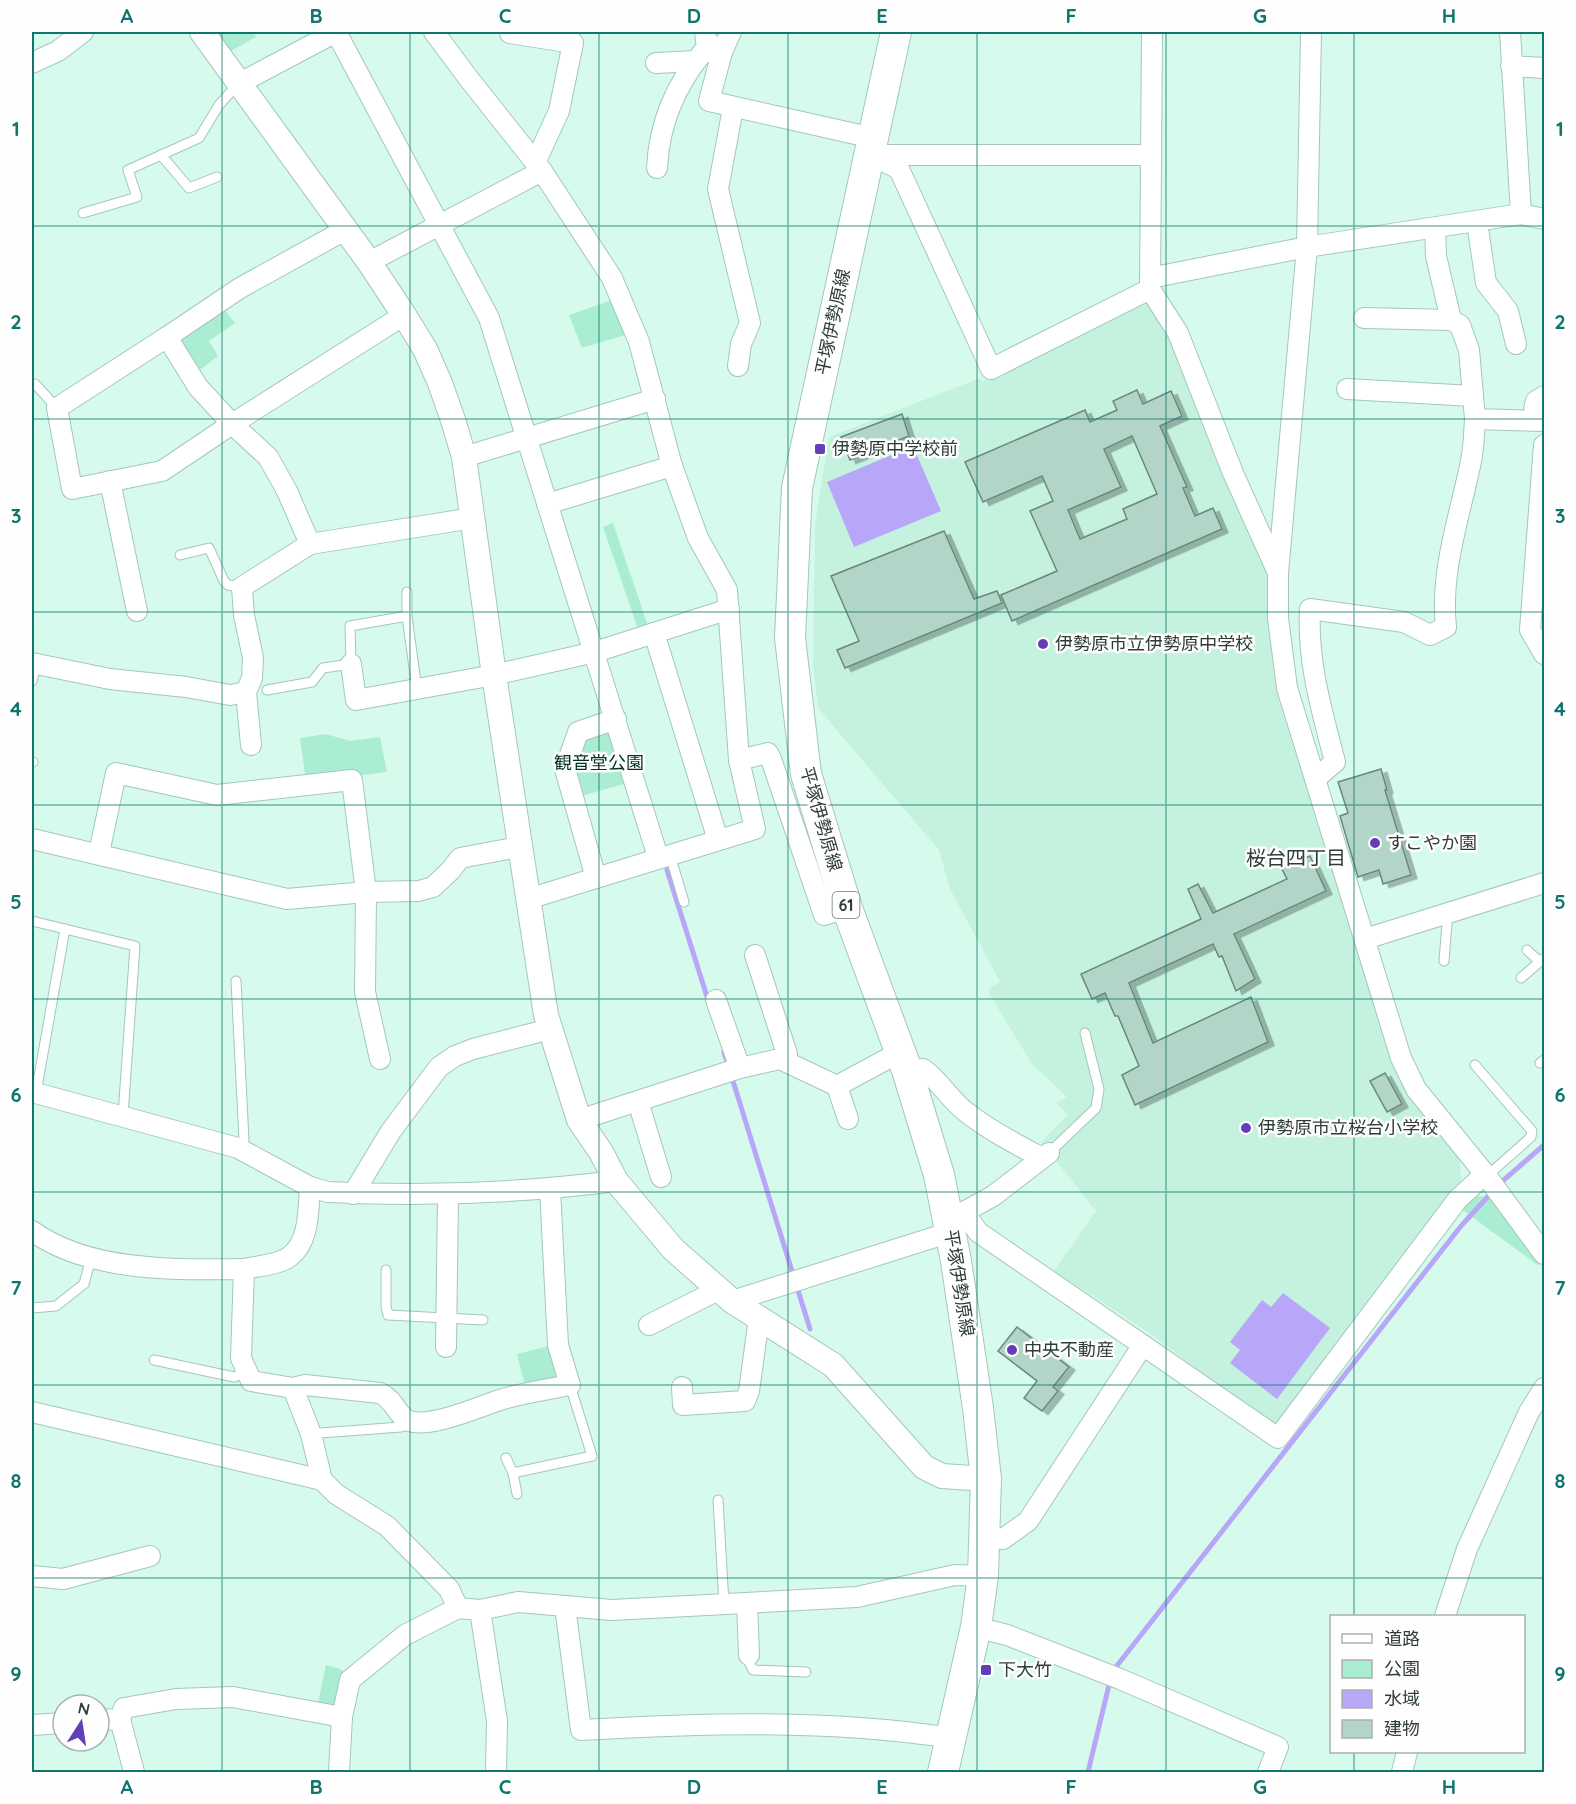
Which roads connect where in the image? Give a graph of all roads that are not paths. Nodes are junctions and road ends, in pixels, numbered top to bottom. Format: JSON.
{"nodes":[{"id":1,"x":83,"y":32,"type":"edge"},
{"id":2,"x":202,"y":32,"type":"edge"},
{"id":3,"x":336,"y":32,"type":"edge"},
{"id":4,"x":434,"y":32,"type":"edge"},
{"id":5,"x":705,"y":32,"type":"edge"},
{"id":6,"x":731,"y":32,"type":"edge"},
{"id":7,"x":896,"y":32,"type":"edge"},
{"id":8,"x":1152,"y":32,"type":"edge"},
{"id":9,"x":1311,"y":32,"type":"edge"},
{"id":10,"x":1510,"y":32,"type":"edge"},
{"id":11,"x":510,"y":33,"type":"edge"},
{"id":12,"x":722,"y":52,"type":"junction"},
{"id":13,"x":696,"y":61,"type":"junction"},
{"id":14,"x":32,"y":63,"type":"edge"},
{"id":15,"x":656,"y":63,"type":"dead end"},
{"id":16,"x":1511,"y":66,"type":"junction"},
{"id":17,"x":1545,"y":68,"type":"edge"},
{"id":18,"x":238,"y":84,"type":"junction"},
{"id":19,"x":733,"y":108,"type":"junction"},
{"id":20,"x":871,"y":146,"type":"junction"},
{"id":21,"x":160,"y":155,"type":"junction"},
{"id":22,"x":1150,"y":155,"type":"junction"},
{"id":23,"x":539,"y":167,"type":"junction"},
{"id":24,"x":657,"y":168,"type":"dead end"},
{"id":25,"x":217,"y":177,"type":"dead end"},
{"id":26,"x":83,"y":213,"type":"dead end"},
{"id":27,"x":1521,"y":214,"type":"junction"},
{"id":28,"x":1545,"y":219,"type":"edge"},
{"id":29,"x":1477,"y":222,"type":"junction"},
{"id":30,"x":439,"y":226,"type":"junction"},
{"id":31,"x":1435,"y":228,"type":"junction"},
{"id":32,"x":345,"y":230,"type":"junction"},
{"id":33,"x":1307,"y":247,"type":"junction"},
{"id":34,"x":369,"y":262,"type":"junction"},
{"id":35,"x":1150,"y":283,"type":"junction"},
{"id":36,"x":404,"y":315,"type":"junction"},
{"id":37,"x":1364,"y":318,"type":"dead end"},
{"id":38,"x":1451,"y":320,"type":"junction"},
{"id":39,"x":167,"y":337,"type":"junction"},
{"id":40,"x":1516,"y":344,"type":"dead end"},
{"id":41,"x":738,"y":366,"type":"dead end"},
{"id":42,"x":32,"y":384,"type":"edge"},
{"id":43,"x":1347,"y":389,"type":"dead end"},
{"id":44,"x":1473,"y":396,"type":"junction"},
{"id":45,"x":1545,"y":396,"type":"edge"},
{"id":46,"x":655,"y":399,"type":"junction"},
{"id":47,"x":57,"y":408,"type":"junction"},
{"id":48,"x":1475,"y":419,"type":"junction"},
{"id":49,"x":1545,"y":421,"type":"edge"},
{"id":50,"x":232,"y":424,"type":"junction"},
{"id":51,"x":526,"y":439,"type":"junction"},
{"id":52,"x":1545,"y":445,"type":"edge"},
{"id":53,"x":464,"y":457,"type":"junction"},
{"id":54,"x":672,"y":466,"type":"junction"},
{"id":55,"x":110,"y":481,"type":"junction"},
{"id":56,"x":547,"y":504,"type":"junction"},
{"id":57,"x":473,"y":518,"type":"junction"},
{"id":58,"x":310,"y":544,"type":"junction"},
{"id":59,"x":180,"y":555,"type":"dead end"},
{"id":60,"x":1278,"y":573,"type":"junction"},
{"id":61,"x":242,"y":587,"type":"junction"},
{"id":62,"x":406,"y":592,"type":"dead end"},
{"id":63,"x":134,"y":608,"type":"dead end"},
{"id":64,"x":729,"y":609,"type":"junction"},
{"id":65,"x":407,"y":616,"type":"junction"},
{"id":66,"x":654,"y":633,"type":"junction"},
{"id":67,"x":595,"y":652,"type":"junction"},
{"id":68,"x":1545,"y":654,"type":"edge"},
{"id":69,"x":351,"y":664,"type":"junction"},
{"id":70,"x":33,"y":670,"type":"edge"},
{"id":71,"x":494,"y":675,"type":"junction"},
{"id":72,"x":267,"y":690,"type":"dead end"},
{"id":73,"x":417,"y":690,"type":"junction"},
{"id":74,"x":246,"y":692,"type":"junction"},
{"id":75,"x":616,"y":719,"type":"junction"},
{"id":76,"x":251,"y":745,"type":"dead end"},
{"id":77,"x":739,"y":760,"type":"junction"},
{"id":78,"x":1315,"y":779,"type":"junction"},
{"id":79,"x":32,"y":839,"type":"edge"},
{"id":80,"x":718,"y":840,"type":"junction"},
{"id":81,"x":519,"y":847,"type":"junction"},
{"id":82,"x":99,"y":853,"type":"junction"},
{"id":83,"x":664,"y":856,"type":"junction"},
{"id":84,"x":596,"y":878,"type":"junction"},
{"id":85,"x":1545,"y":883,"type":"edge"},
{"id":86,"x":366,"y":892,"type":"junction"},
{"id":87,"x":528,"y":899,"type":"junction"},
{"id":88,"x":684,"y":902,"type":"dead end"},
{"id":89,"x":847,"y":908,"type":"junction"},
{"id":90,"x":1444,"y":914,"type":"junction"},
{"id":91,"x":32,"y":921,"type":"edge"},
{"id":92,"x":64,"y":929,"type":"junction"},
{"id":93,"x":1365,"y":939,"type":"junction"},
{"id":94,"x":1527,"y":950,"type":"dead end"},
{"id":95,"x":755,"y":955,"type":"dead end"},
{"id":96,"x":1542,"y":960,"type":"edge"},
{"id":97,"x":1444,"y":961,"type":"dead end"},
{"id":98,"x":1521,"y":978,"type":"dead end"},
{"id":99,"x":236,"y":981,"type":"dead end"},
{"id":100,"x":716,"y":1000,"type":"dead end"},
{"id":101,"x":550,"y":1029,"type":"junction"},
{"id":102,"x":1085,"y":1033,"type":"dead end"},
{"id":103,"x":380,"y":1059,"type":"dead end"},
{"id":104,"x":785,"y":1061,"type":"junction"},
{"id":105,"x":903,"y":1061,"type":"junction"},
{"id":106,"x":1475,"y":1065,"type":"dead end"},
{"id":107,"x":740,"y":1068,"type":"junction"},
{"id":108,"x":837,"y":1086,"type":"junction"},
{"id":109,"x":34,"y":1092,"type":"edge"},
{"id":110,"x":640,"y":1101,"type":"junction"},
{"id":111,"x":123,"y":1115,"type":"junction"},
{"id":112,"x":848,"y":1119,"type":"dead end"},
{"id":113,"x":579,"y":1120,"type":"junction"},
{"id":114,"x":238,"y":1148,"type":"junction"},
{"id":115,"x":1046,"y":1156,"type":"junction"},
{"id":116,"x":1486,"y":1175,"type":"junction"},
{"id":117,"x":661,"y":1177,"type":"dead end"},
{"id":118,"x":616,"y":1181,"type":"junction"},
{"id":119,"x":310,"y":1187,"type":"junction"},
{"id":120,"x":550,"y":1189,"type":"junction"},
{"id":121,"x":353,"y":1194,"type":"junction"},
{"id":122,"x":448,"y":1194,"type":"junction"},
{"id":123,"x":955,"y":1220,"type":"junction"},
{"id":124,"x":32,"y":1231,"type":"edge"},
{"id":125,"x":1545,"y":1254,"type":"edge"},
{"id":126,"x":91,"y":1258,"type":"junction"},
{"id":127,"x":244,"y":1269,"type":"junction"},
{"id":128,"x":386,"y":1270,"type":"dead end"},
{"id":129,"x":726,"y":1295,"type":"junction"},
{"id":130,"x":32,"y":1308,"type":"edge"},
{"id":131,"x":447,"y":1318,"type":"junction"},
{"id":132,"x":759,"y":1318,"type":"junction"},
{"id":133,"x":483,"y":1320,"type":"dead end"},
{"id":134,"x":649,"y":1325,"type":"dead end"},
{"id":135,"x":1143,"y":1345,"type":"junction"},
{"id":136,"x":446,"y":1347,"type":"dead end"},
{"id":137,"x":154,"y":1360,"type":"dead end"},
{"id":138,"x":247,"y":1372,"type":"junction"},
{"id":139,"x":570,"y":1385,"type":"junction"},
{"id":140,"x":293,"y":1388,"type":"junction"},
{"id":141,"x":1545,"y":1388,"type":"edge"},
{"id":142,"x":683,"y":1401,"type":"dead end"},
{"id":143,"x":32,"y":1412,"type":"edge"},
{"id":144,"x":416,"y":1423,"type":"junction"},
{"id":145,"x":320,"y":1433,"type":"dead end"},
{"id":146,"x":506,"y":1458,"type":"dead end"},
{"id":147,"x":513,"y":1473,"type":"junction"},
{"id":148,"x":986,"y":1479,"type":"junction"},
{"id":149,"x":322,"y":1480,"type":"junction"},
{"id":150,"x":517,"y":1494,"type":"dead end"},
{"id":151,"x":718,"y":1500,"type":"dead end"},
{"id":152,"x":985,"y":1538,"type":"junction"},
{"id":153,"x":150,"y":1556,"type":"dead end"},
{"id":154,"x":32,"y":1576,"type":"edge"},
{"id":155,"x":983,"y":1576,"type":"junction"},
{"id":156,"x":747,"y":1603,"type":"junction"},
{"id":157,"x":724,"y":1604,"type":"junction"},
{"id":158,"x":565,"y":1606,"type":"junction"},
{"id":159,"x":458,"y":1608,"type":"junction"},
{"id":160,"x":480,"y":1610,"type":"junction"},
{"id":161,"x":1446,"y":1615,"type":"edge"},
{"id":162,"x":976,"y":1627,"type":"junction"},
{"id":163,"x":749,"y":1654,"type":"joint"},
{"id":164,"x":806,"y":1672,"type":"dead end"},
{"id":165,"x":342,"y":1717,"type":"junction"},
{"id":166,"x":111,"y":1719,"type":"edge"},
{"id":167,"x":120,"y":1719,"type":"junction"},
{"id":168,"x":51,"y":1724,"type":"edge"},
{"id":169,"x":32,"y":1725,"type":"edge"},
{"id":170,"x":951,"y":1738,"type":"junction"},
{"id":171,"x":1407,"y":1753,"type":"edge"},
{"id":172,"x":134,"y":1773,"type":"edge"},
{"id":173,"x":339,"y":1773,"type":"edge"},
{"id":174,"x":496,"y":1773,"type":"edge"},
{"id":175,"x":943,"y":1773,"type":"edge"},
{"id":176,"x":1268,"y":1773,"type":"edge"},
{"id":177,"x":1402,"y":1773,"type":"edge"}],
"edges":[{"from":1,"to":14,"type":"street"},
{"from":2,"to":18,"type":"street"},
{"from":3,"to":18,"type":"street"},
{"from":3,"to":30,"type":"street"},
{"from":4,"to":23,"type":"street"},
{"from":5,"to":12,"type":"street"},
{"from":6,"to":12,"type":"street"},
{"from":7,"to":20,"type":"main road","name":"平塚伊勢原線","number":"61"},
{"from":8,"to":22,"type":"street"},
{"from":9,"to":33,"type":"street"},
{"from":10,"to":16,"type":"street"},
{"from":11,"to":23,"type":"street"},
{"from":12,"to":13,"type":"street"},
{"from":12,"to":19,"type":"street"},
{"from":13,"to":15,"type":"street"},
{"from":13,"to":24,"type":"street"},
{"from":16,"to":17,"type":"street"},
{"from":16,"to":27,"type":"street"},
{"from":18,"to":21,"type":"lane"},
{"from":18,"to":32,"type":"street"},
{"from":19,"to":20,"type":"street"},
{"from":19,"to":41,"type":"street"},
{"from":20,"to":22,"type":"street"},
{"from":20,"to":35,"type":"street"},
{"from":20,"to":89,"type":"main road","name":"平塚伊勢原線","number":"61"},
{"from":21,"to":25,"type":"lane"},
{"from":21,"to":26,"type":"lane"},
{"from":22,"to":35,"type":"street"},
{"from":23,"to":30,"type":"street"},
{"from":23,"to":46,"type":"street"},
{"from":27,"to":28,"type":"street"},
{"from":27,"to":29,"type":"street"},
{"from":29,"to":31,"type":"street"},
{"from":29,"to":40,"type":"street"},
{"from":30,"to":34,"type":"street"},
{"from":30,"to":51,"type":"street"},
{"from":31,"to":33,"type":"street"},
{"from":31,"to":38,"type":"street"},
{"from":32,"to":34,"type":"street"},
{"from":32,"to":39,"type":"street"},
{"from":33,"to":35,"type":"street"},
{"from":33,"to":60,"type":"street"},
{"from":34,"to":36,"type":"street"},
{"from":35,"to":60,"type":"street"},
{"from":36,"to":50,"type":"street"},
{"from":36,"to":53,"type":"street"},
{"from":37,"to":38,"type":"street"},
{"from":38,"to":44,"type":"street"},
{"from":39,"to":47,"type":"street"},
{"from":39,"to":50,"type":"street"},
{"from":42,"to":47,"type":"lane"},
{"from":43,"to":44,"type":"street"},
{"from":44,"to":48,"type":"street"},
{"from":45,"to":49,"type":"street"},
{"from":46,"to":51,"type":"street"},
{"from":46,"to":54,"type":"street"},
{"from":47,"to":55,"type":"street"},
{"from":48,"to":49,"type":"street"},
{"from":48,"to":78,"type":"street"},
{"from":50,"to":55,"type":"street"},
{"from":50,"to":58,"type":"street"},
{"from":51,"to":53,"type":"street"},
{"from":51,"to":56,"type":"street"},
{"from":52,"to":68,"type":"street"},
{"from":53,"to":57,"type":"street"},
{"from":54,"to":56,"type":"street"},
{"from":54,"to":64,"type":"street"},
{"from":55,"to":63,"type":"street"},
{"from":56,"to":67,"type":"street"},
{"from":57,"to":58,"type":"street"},
{"from":57,"to":71,"type":"street"},
{"from":58,"to":61,"type":"street"},
{"from":59,"to":61,"type":"lane"},
{"from":60,"to":78,"type":"street"},
{"from":61,"to":74,"type":"street"},
{"from":62,"to":65,"type":"lane"},
{"from":64,"to":66,"type":"street"},
{"from":64,"to":77,"type":"street"},
{"from":65,"to":69,"type":"lane"},
{"from":65,"to":73,"type":"lane"},
{"from":66,"to":67,"type":"street"},
{"from":66,"to":80,"type":"street"},
{"from":67,"to":71,"type":"street"},
{"from":67,"to":75,"type":"street"},
{"from":69,"to":72,"type":"lane"},
{"from":69,"to":73,"type":"street"},
{"from":70,"to":74,"type":"street"},
{"from":71,"to":73,"type":"street"},
{"from":71,"to":81,"type":"street"},
{"from":74,"to":76,"type":"street"},
{"from":75,"to":83,"type":"street"},
{"from":75,"to":84,"type":"street"},
{"from":77,"to":80,"type":"street"},
{"from":77,"to":89,"type":"street"},
{"from":78,"to":93,"type":"street"},
{"from":79,"to":82,"type":"street"},
{"from":80,"to":83,"type":"street"},
{"from":81,"to":86,"type":"street"},
{"from":81,"to":87,"type":"street"},
{"from":82,"to":86,"type":"street"},
{"from":82,"to":86,"type":"street"},
{"from":83,"to":84,"type":"street"},
{"from":83,"to":88,"type":"lane"},
{"from":84,"to":87,"type":"street"},
{"from":85,"to":90,"type":"street"},
{"from":86,"to":103,"type":"street"},
{"from":87,"to":101,"type":"street"},
{"from":89,"to":105,"type":"main road","name":"平塚伊勢原線","number":"61"},
{"from":90,"to":93,"type":"street"},
{"from":90,"to":97,"type":"lane"},
{"from":91,"to":92,"type":"lane"},
{"from":92,"to":109,"type":"lane"},
{"from":92,"to":111,"type":"lane"},
{"from":93,"to":116,"type":"street"},
{"from":94,"to":96,"type":"lane"},
{"from":95,"to":104,"type":"street"},
{"from":96,"to":98,"type":"lane"},
{"from":99,"to":114,"type":"lane"},
{"from":100,"to":107,"type":"street"},
{"from":101,"to":113,"type":"street"},
{"from":101,"to":121,"type":"street"},
{"from":102,"to":115,"type":"lane"},
{"from":104,"to":107,"type":"street"},
{"from":104,"to":108,"type":"street"},
{"from":105,"to":108,"type":"street"},
{"from":105,"to":115,"type":"street"},
{"from":105,"to":123,"type":"main road","name":"平塚伊勢原線","number":"61"},
{"from":106,"to":116,"type":"lane"},
{"from":107,"to":110,"type":"street"},
{"from":108,"to":112,"type":"street"},
{"from":109,"to":111,"type":"street"},
{"from":110,"to":113,"type":"street"},
{"from":110,"to":117,"type":"street"},
{"from":111,"to":114,"type":"street"},
{"from":113,"to":118,"type":"street"},
{"from":114,"to":119,"type":"street"},
{"from":115,"to":123,"type":"street"},
{"from":116,"to":125,"type":"street"},
{"from":116,"to":135,"type":"street"},
{"from":118,"to":120,"type":"street"},
{"from":118,"to":129,"type":"street"},
{"from":119,"to":121,"type":"street"},
{"from":119,"to":127,"type":"street"},
{"from":120,"to":122,"type":"street"},
{"from":120,"to":139,"type":"street"},
{"from":121,"to":122,"type":"street"},
{"from":122,"to":131,"type":"street"},
{"from":123,"to":129,"type":"street"},
{"from":123,"to":135,"type":"street"},
{"from":123,"to":148,"type":"main road","name":"平塚伊勢原線","number":"61"},
{"from":124,"to":126,"type":"street"},
{"from":126,"to":127,"type":"street"},
{"from":126,"to":130,"type":"lane"},
{"from":127,"to":138,"type":"street"},
{"from":128,"to":131,"type":"lane"},
{"from":129,"to":132,"type":"street"},
{"from":129,"to":134,"type":"street"},
{"from":131,"to":133,"type":"lane"},
{"from":131,"to":136,"type":"street"},
{"from":132,"to":142,"type":"street"},
{"from":132,"to":148,"type":"street"},
{"from":135,"to":152,"type":"street"},
{"from":137,"to":138,"type":"lane"},
{"from":138,"to":140,"type":"street"},
{"from":139,"to":144,"type":"street"},
{"from":139,"to":147,"type":"lane"},
{"from":140,"to":144,"type":"street"},
{"from":140,"to":149,"type":"street"},
{"from":141,"to":161,"type":"street"},
{"from":143,"to":149,"type":"street"},
{"from":144,"to":145,"type":"lane"},
{"from":146,"to":147,"type":"lane"},
{"from":147,"to":150,"type":"lane"},
{"from":148,"to":152,"type":"main road","name":"平塚伊勢原線","number":"61"},
{"from":149,"to":159,"type":"street"},
{"from":151,"to":157,"type":"lane"},
{"from":152,"to":155,"type":"main road","name":"平塚伊勢原線","number":"61"},
{"from":153,"to":154,"type":"street"},
{"from":155,"to":156,"type":"street"},
{"from":155,"to":162,"type":"main road","name":"平塚伊勢原線","number":"61"},
{"from":156,"to":157,"type":"street"},
{"from":156,"to":163,"type":"street"},
{"from":157,"to":158,"type":"street"},
{"from":158,"to":160,"type":"street"},
{"from":158,"to":170,"type":"street"},
{"from":159,"to":160,"type":"street"},
{"from":159,"to":165,"type":"street"},
{"from":160,"to":174,"type":"street"},
{"from":162,"to":170,"type":"main road","name":"平塚伊勢原線","number":"61"},
{"from":162,"to":176,"type":"street"},
{"from":163,"to":164,"type":"lane"},
{"from":165,"to":167,"type":"street"},
{"from":165,"to":173,"type":"street"},
{"from":166,"to":167,"type":"street"},
{"from":167,"to":172,"type":"street"},
{"from":168,"to":169,"type":"street"},
{"from":170,"to":175,"type":"main road","name":"平塚伊勢原線","number":"61"},
{"from":171,"to":177,"type":"street"}]}
